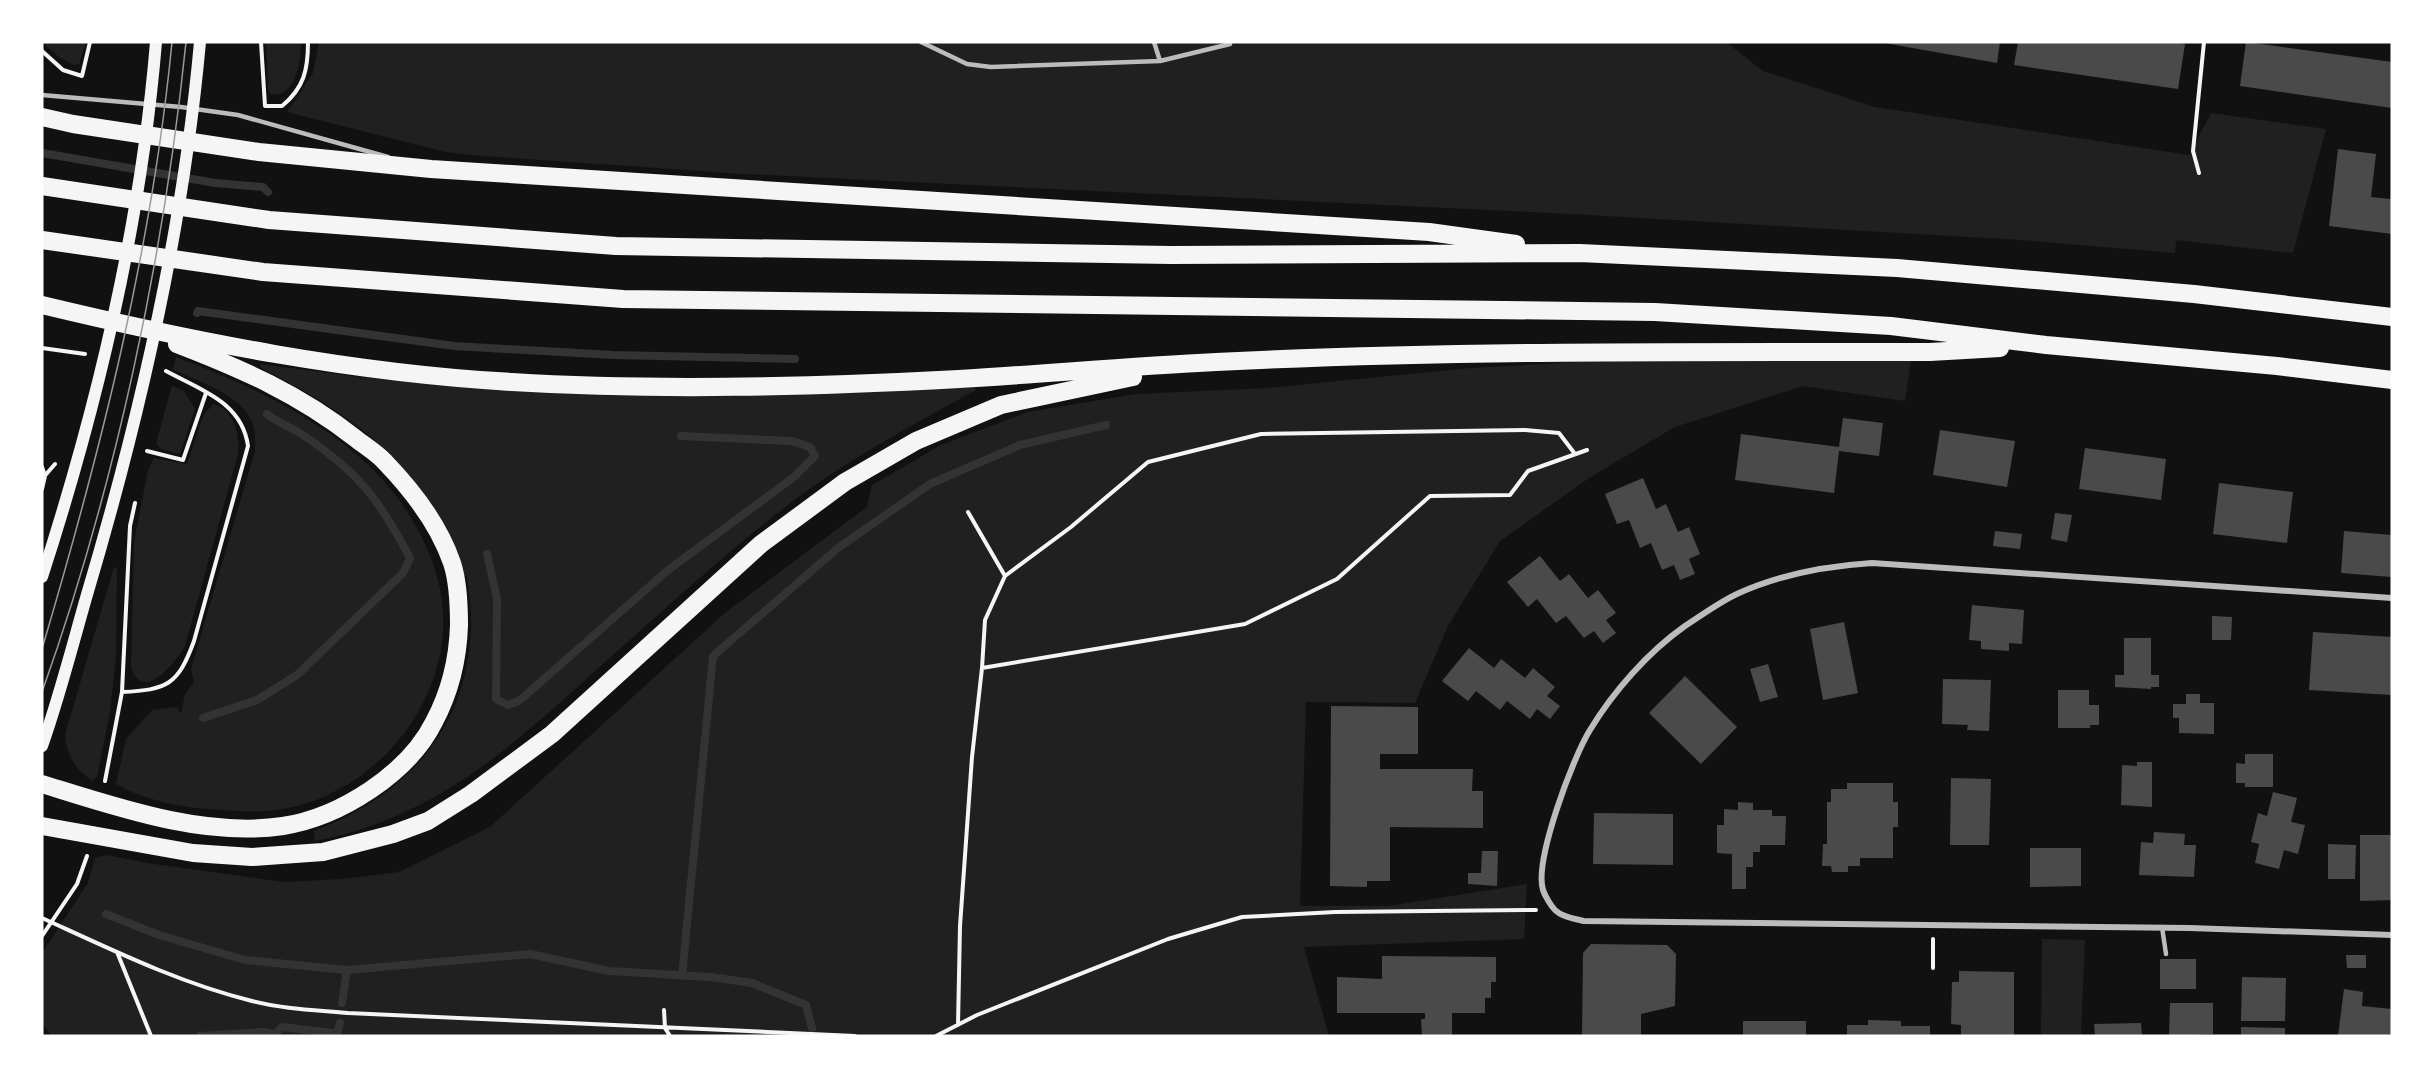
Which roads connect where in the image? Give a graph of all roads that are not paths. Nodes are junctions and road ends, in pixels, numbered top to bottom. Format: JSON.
{"nodes":[{"id":1,"x":200,"y":42,"type":"edge"},
{"id":2,"x":921,"y":42,"type":"edge"},
{"id":3,"x":1154,"y":42,"type":"edge"},
{"id":4,"x":1230,"y":44,"type":"dead end"},
{"id":5,"x":155,"y":48,"type":"edge"},
{"id":6,"x":1160,"y":61,"type":"junction"},
{"id":7,"x":42,"y":95,"type":"edge"},
{"id":8,"x":42,"y":117,"type":"edge"},
{"id":9,"x":431,"y":169,"type":"junction"},
{"id":10,"x":42,"y":186,"type":"edge"},
{"id":11,"x":42,"y":240,"type":"edge"},
{"id":12,"x":1580,"y":253,"type":"junction"},
{"id":13,"x":42,"y":305,"type":"edge"},
{"id":14,"x":2392,"y":317,"type":"edge"},
{"id":15,"x":139,"y":329,"type":"junction"},
{"id":16,"x":2046,"y":345,"type":"junction"},
{"id":17,"x":1214,"y":362,"type":"junction"},
{"id":18,"x":2392,"y":380,"type":"edge"},
{"id":19,"x":42,"y":577,"type":"edge"},
{"id":20,"x":2392,"y":598,"type":"edge"},
{"id":21,"x":42,"y":746,"type":"edge"},
{"id":22,"x":42,"y":784,"type":"edge"},
{"id":23,"x":42,"y":826,"type":"edge"},
{"id":24,"x":2162,"y":927,"type":"junction"},
{"id":25,"x":2392,"y":935,"type":"edge"},
{"id":26,"x":2166,"y":954,"type":"dead end"}],
"edges":[{"from":1,"to":21,"type":"main road"},
{"from":2,"to":6,"type":"lane"},
{"from":3,"to":6,"type":"lane"},
{"from":4,"to":6,"type":"lane"},
{"from":5,"to":19,"type":"main road"},
{"from":7,"to":9,"type":"lane"},
{"from":8,"to":9,"type":"highway"},
{"from":9,"to":12,"type":"highway"},
{"from":10,"to":12,"type":"highway"},
{"from":11,"to":16,"type":"highway"},
{"from":12,"to":14,"type":"highway"},
{"from":13,"to":15,"type":"highway"},
{"from":15,"to":17,"type":"highway"},
{"from":15,"to":22,"type":"highway"},
{"from":16,"to":17,"type":"highway"},
{"from":16,"to":18,"type":"highway"},
{"from":17,"to":23,"type":"highway"},
{"from":20,"to":24,"type":"street"},
{"from":24,"to":25,"type":"street"},
{"from":24,"to":26,"type":"lane"}]}
